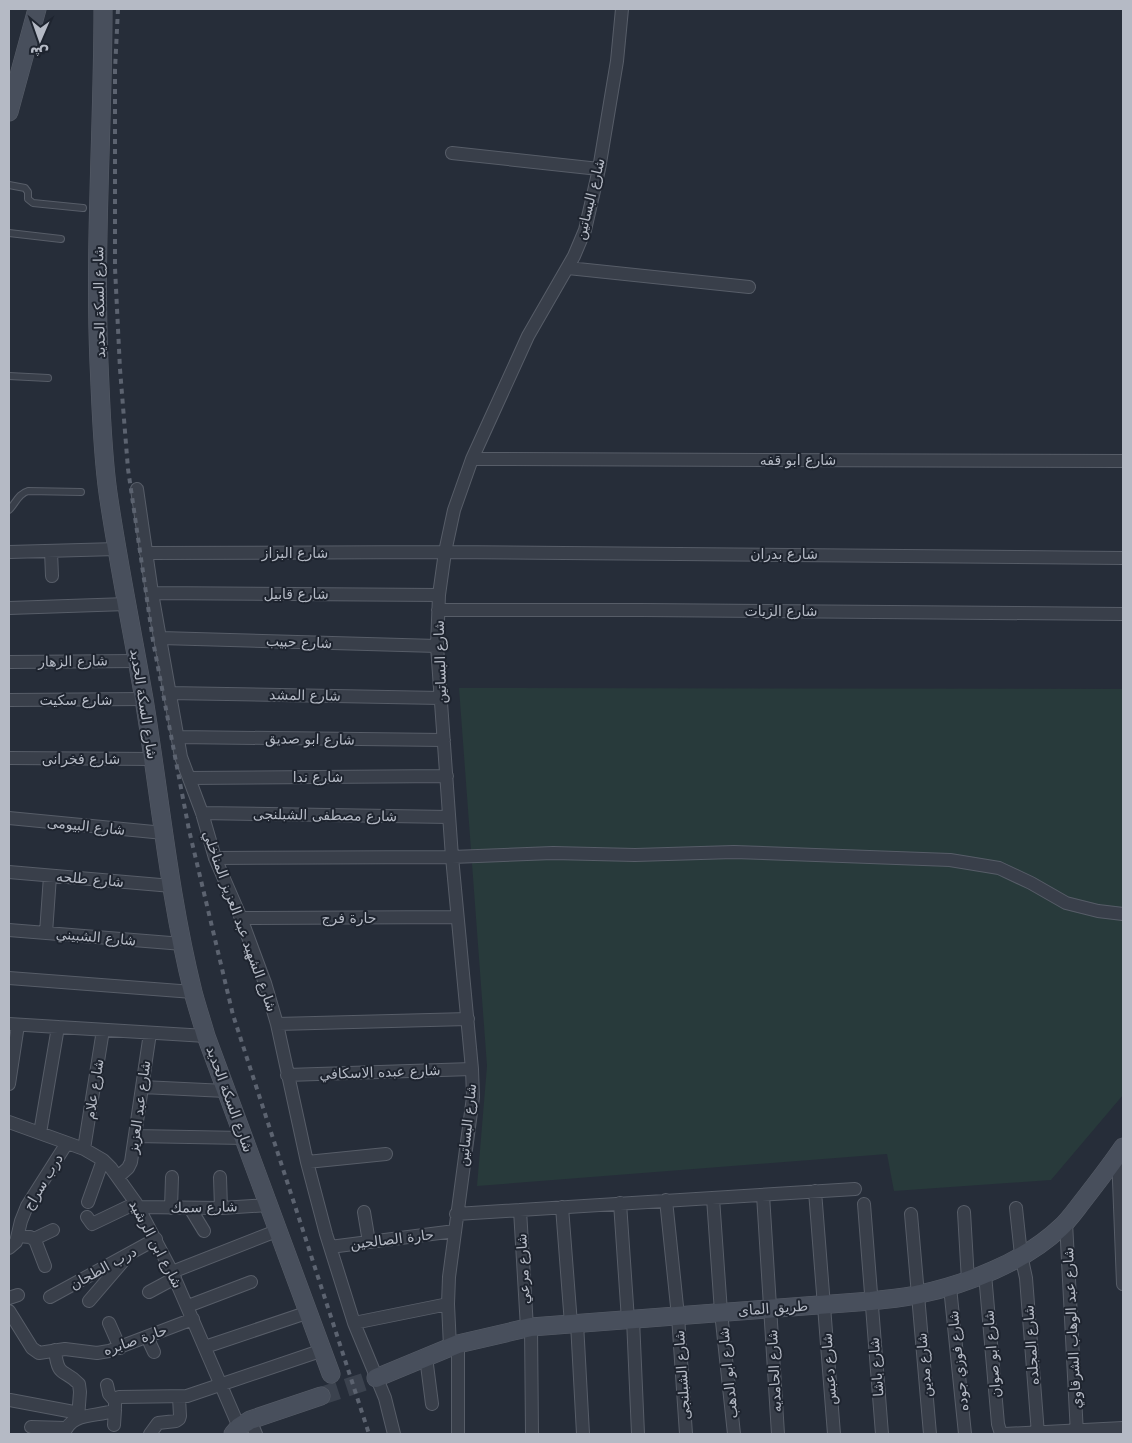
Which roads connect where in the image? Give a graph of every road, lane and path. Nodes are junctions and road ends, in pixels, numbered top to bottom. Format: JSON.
{"nodes":[{"id":1,"x":37,"y":9,"type":"edge"},
{"id":2,"x":104,"y":9,"type":"edge"},
{"id":3,"x":622,"y":9,"type":"edge"},
{"id":4,"x":9,"y":112,"type":"edge"},
{"id":5,"x":452,"y":153,"type":"dead end"},
{"id":6,"x":599,"y":169,"type":"junction"},
{"id":7,"x":9,"y":186,"type":"edge"},
{"id":8,"x":83,"y":208,"type":"dead end"},
{"id":9,"x":9,"y":233,"type":"edge"},
{"id":10,"x":61,"y":239,"type":"dead end"},
{"id":11,"x":568,"y":268,"type":"junction"},
{"id":12,"x":749,"y":287,"type":"dead end"},
{"id":13,"x":9,"y":376,"type":"edge"},
{"id":14,"x":48,"y":378,"type":"dead end"},
{"id":15,"x":472,"y":459,"type":"junction"},
{"id":16,"x":1123,"y":461,"type":"edge"},
{"id":17,"x":137,"y":489,"type":"dead end"},
{"id":18,"x":81,"y":492,"type":"dead end"},
{"id":19,"x":9,"y":510,"type":"edge"},
{"id":20,"x":118,"y":549,"type":"junction"},
{"id":21,"x":51,"y":551,"type":"junction"},
{"id":22,"x":9,"y":552,"type":"edge"},
{"id":23,"x":445,"y":552,"type":"junction"},
{"id":24,"x":146,"y":553,"type":"junction"},
{"id":25,"x":1123,"y":558,"type":"edge"},
{"id":26,"x":52,"y":576,"type":"dead end"},
{"id":27,"x":152,"y":593,"type":"junction"},
{"id":28,"x":439,"y":595,"type":"junction"},
{"id":29,"x":127,"y":604,"type":"junction"},
{"id":30,"x":9,"y":608,"type":"edge"},
{"id":31,"x":438,"y":610,"type":"junction"},
{"id":32,"x":1123,"y":614,"type":"edge"},
{"id":33,"x":161,"y":638,"type":"junction"},
{"id":34,"x":437,"y":646,"type":"junction"},
{"id":35,"x":137,"y":661,"type":"junction"},
{"id":36,"x":9,"y":662,"type":"edge"},
{"id":37,"x":169,"y":693,"type":"junction"},
{"id":38,"x":441,"y":698,"type":"junction"},
{"id":39,"x":144,"y":699,"type":"junction"},
{"id":40,"x":9,"y":700,"type":"edge"},
{"id":41,"x":177,"y":737,"type":"junction"},
{"id":42,"x":444,"y":740,"type":"junction"},
{"id":43,"x":9,"y":758,"type":"edge"},
{"id":44,"x":153,"y":759,"type":"junction"},
{"id":45,"x":447,"y":776,"type":"junction"},
{"id":46,"x":189,"y":778,"type":"junction"},
{"id":47,"x":202,"y":813,"type":"junction"},
{"id":48,"x":449,"y":817,"type":"junction"},
{"id":49,"x":9,"y":818,"type":"edge"},
{"id":50,"x":164,"y":833,"type":"junction"},
{"id":51,"x":452,"y":857,"type":"junction"},
{"id":52,"x":215,"y":858,"type":"junction"},
{"id":53,"x":9,"y":872,"type":"edge"},
{"id":54,"x":50,"y":876,"type":"junction"},
{"id":55,"x":172,"y":886,"type":"junction"},
{"id":56,"x":1123,"y":914,"type":"edge"},
{"id":57,"x":457,"y":917,"type":"junction"},
{"id":58,"x":241,"y":918,"type":"junction"},
{"id":59,"x":9,"y":930,"type":"edge"},
{"id":60,"x":46,"y":933,"type":"junction"},
{"id":61,"x":183,"y":944,"type":"junction"},
{"id":62,"x":9,"y":978,"type":"edge"},
{"id":63,"x":193,"y":992,"type":"junction"},
{"id":64,"x":468,"y":1018,"type":"junction"},
{"id":65,"x":13,"y":1024,"type":"edge"},
{"id":66,"x":276,"y":1024,"type":"junction"},
{"id":67,"x":58,"y":1027,"type":"junction"},
{"id":68,"x":104,"y":1030,"type":"junction"},
{"id":69,"x":150,"y":1033,"type":"junction"},
{"id":70,"x":206,"y":1036,"type":"junction"},
{"id":71,"x":472,"y":1069,"type":"junction"},
{"id":72,"x":287,"y":1075,"type":"junction"},
{"id":73,"x":9,"y":1084,"type":"edge"},
{"id":74,"x":142,"y":1087,"type":"junction"},
{"id":75,"x":226,"y":1091,"type":"junction"},
{"id":76,"x":9,"y":1122,"type":"edge"},
{"id":77,"x":40,"y":1133,"type":"junction"},
{"id":78,"x":135,"y":1136,"type":"junction"},
{"id":79,"x":244,"y":1138,"type":"junction"},
{"id":80,"x":67,"y":1143,"type":"junction"},
{"id":81,"x":84,"y":1149,"type":"junction"},
{"id":82,"x":1120,"y":1151,"type":"edge"},
{"id":83,"x":386,"y":1154,"type":"dead end"},
{"id":84,"x":103,"y":1160,"type":"junction"},
{"id":85,"x":307,"y":1162,"type":"junction"},
{"id":86,"x":118,"y":1176,"type":"junction"},
{"id":87,"x":172,"y":1177,"type":"dead end"},
{"id":88,"x":220,"y":1177,"type":"dead end"},
{"id":89,"x":855,"y":1189,"type":"dead end"},
{"id":90,"x":815,"y":1192,"type":"junction"},
{"id":91,"x":763,"y":1195,"type":"junction"},
{"id":92,"x":714,"y":1198,"type":"junction"},
{"id":93,"x":666,"y":1200,"type":"junction"},
{"id":94,"x":88,"y":1202,"type":"dead end"},
{"id":95,"x":620,"y":1203,"type":"junction"},
{"id":96,"x":864,"y":1204,"type":"dead end"},
{"id":97,"x":137,"y":1205,"type":"junction"},
{"id":98,"x":269,"y":1205,"type":"junction"},
{"id":99,"x":562,"y":1207,"type":"junction"},
{"id":100,"x":171,"y":1208,"type":"junction"},
{"id":101,"x":190,"y":1208,"type":"junction"},
{"id":102,"x":221,"y":1208,"type":"junction"},
{"id":103,"x":1016,"y":1208,"type":"dead end"},
{"id":104,"x":520,"y":1210,"type":"junction"},
{"id":105,"x":364,"y":1212,"type":"dead end"},
{"id":106,"x":964,"y":1212,"type":"dead end"},
{"id":107,"x":456,"y":1214,"type":"junction"},
{"id":108,"x":911,"y":1214,"type":"dead end"},
{"id":109,"x":87,"y":1217,"type":"dead end"},
{"id":110,"x":1066,"y":1222,"type":"junction"},
{"id":111,"x":53,"y":1230,"type":"dead end"},
{"id":112,"x":279,"y":1230,"type":"junction"},
{"id":113,"x":204,"y":1231,"type":"dead end"},
{"id":114,"x":454,"y":1231,"type":"junction"},
{"id":115,"x":18,"y":1236,"type":"junction"},
{"id":116,"x":34,"y":1238,"type":"junction"},
{"id":117,"x":156,"y":1239,"type":"junction"},
{"id":118,"x":369,"y":1242,"type":"junction"},
{"id":119,"x":330,"y":1247,"type":"junction"},
{"id":120,"x":9,"y":1248,"type":"edge"},
{"id":121,"x":131,"y":1252,"type":"junction"},
{"id":122,"x":1021,"y":1256,"type":"junction"},
{"id":123,"x":45,"y":1266,"type":"dead end"},
{"id":124,"x":174,"y":1275,"type":"junction"},
{"id":125,"x":977,"y":1277,"type":"junction"},
{"id":126,"x":252,"y":1282,"type":"dead end"},
{"id":127,"x":1123,"y":1284,"type":"edge"},
{"id":128,"x":950,"y":1287,"type":"junction"},
{"id":129,"x":149,"y":1292,"type":"dead end"},
{"id":130,"x":918,"y":1295,"type":"junction"},
{"id":131,"x":50,"y":1296,"type":"dead end"},
{"id":132,"x":89,"y":1301,"type":"dead end"},
{"id":133,"x":871,"y":1301,"type":"junction"},
{"id":134,"x":448,"y":1304,"type":"junction"},
{"id":135,"x":824,"y":1304,"type":"junction"},
{"id":136,"x":188,"y":1306,"type":"junction"},
{"id":137,"x":770,"y":1308,"type":"junction"},
{"id":138,"x":9,"y":1311,"type":"edge"},
{"id":139,"x":309,"y":1312,"type":"junction"},
{"id":140,"x":722,"y":1312,"type":"junction"},
{"id":141,"x":678,"y":1316,"type":"junction"},
{"id":142,"x":193,"y":1319,"type":"junction"},
{"id":143,"x":631,"y":1319,"type":"junction"},
{"id":144,"x":109,"y":1323,"type":"dead end"},
{"id":145,"x":354,"y":1323,"type":"junction"},
{"id":146,"x":574,"y":1324,"type":"junction"},
{"id":147,"x":529,"y":1328,"type":"junction"},
{"id":148,"x":9,"y":1335,"type":"edge"},
{"id":149,"x":24,"y":1336,"type":"junction"},
{"id":150,"x":147,"y":1337,"type":"junction"},
{"id":151,"x":454,"y":1346,"type":"junction"},
{"id":152,"x":205,"y":1347,"type":"junction"},
{"id":153,"x":120,"y":1348,"type":"junction"},
{"id":154,"x":55,"y":1350,"type":"junction"},
{"id":155,"x":323,"y":1350,"type":"junction"},
{"id":156,"x":154,"y":1352,"type":"dead end"},
{"id":157,"x":426,"y":1357,"type":"junction"},
{"id":158,"x":331,"y":1374,"type":"dead end"},
{"id":159,"x":376,"y":1378,"type":"junction"},
{"id":160,"x":107,"y":1385,"type":"dead end"},
{"id":161,"x":222,"y":1385,"type":"junction"},
{"id":162,"x":321,"y":1396,"type":"tunnel mouth"},
{"id":163,"x":179,"y":1397,"type":"junction"},
{"id":164,"x":10,"y":1400,"type":"edge"},
{"id":165,"x":432,"y":1404,"type":"dead end"},
{"id":166,"x":115,"y":1405,"type":"junction"},
{"id":167,"x":79,"y":1416,"type":"junction"},
{"id":168,"x":114,"y":1425,"type":"dead end"},
{"id":169,"x":31,"y":1427,"type":"dead end"},
{"id":170,"x":1123,"y":1428,"type":"edge"},
{"id":171,"x":244,"y":1429,"type":"edge"},
{"id":172,"x":65,"y":1431,"type":"edge"},
{"id":173,"x":1077,"y":1432,"type":"edge"},
{"id":174,"x":1038,"y":1433,"type":"edge"},
{"id":175,"x":150,"y":1434,"type":"edge"},
{"id":176,"x":394,"y":1434,"type":"edge"},
{"id":177,"x":458,"y":1434,"type":"edge"},
{"id":178,"x":532,"y":1434,"type":"edge"},
{"id":179,"x":582,"y":1434,"type":"edge"},
{"id":180,"x":638,"y":1434,"type":"edge"},
{"id":181,"x":686,"y":1434,"type":"edge"},
{"id":182,"x":734,"y":1434,"type":"edge"},
{"id":183,"x":778,"y":1434,"type":"edge"},
{"id":184,"x":834,"y":1434,"type":"edge"},
{"id":185,"x":882,"y":1434,"type":"edge"},
{"id":186,"x":930,"y":1434,"type":"edge"},
{"id":187,"x":965,"y":1434,"type":"edge"},
{"id":188,"x":1003,"y":1434,"type":"edge"}],
"edges":[{"from":1,"to":4,"type":"street"},
{"from":2,"to":20,"type":"street","name":"شارع السكة الحديد"},
{"from":3,"to":6,"type":"street","name":"شارع البساتين"},
{"from":5,"to":6,"type":"street"},
{"from":6,"to":11,"type":"street","name":"شارع البساتين"},
{"from":7,"to":8,"type":"lane"},
{"from":9,"to":10,"type":"lane"},
{"from":11,"to":12,"type":"street"},
{"from":11,"to":15,"type":"street","name":"شارع البساتين"},
{"from":13,"to":14,"type":"lane"},
{"from":15,"to":16,"type":"street","name":"شارع ابو قفه"},
{"from":15,"to":23,"type":"street","name":"شارع البساتين"},
{"from":17,"to":24,"type":"street","name":"شارع الشهيد عبد العزيز المناخلي"},
{"from":18,"to":19,"type":"lane"},
{"from":20,"to":21,"type":"street"},
{"from":20,"to":29,"type":"street","name":"شارع السكة الحديد"},
{"from":21,"to":22,"type":"street"},
{"from":21,"to":26,"type":"street"},
{"from":23,"to":24,"type":"street","name":"شارع البزاز"},
{"from":23,"to":25,"type":"street","name":"شارع بدران"},
{"from":23,"to":28,"type":"street","name":"شارع البساتين"},
{"from":24,"to":27,"type":"street","name":"شارع الشهيد عبد العزيز المناخلي"},
{"from":27,"to":28,"type":"street","name":"شارع قابيل"},
{"from":27,"to":33,"type":"street","name":"شارع الشهيد عبد العزيز المناخلي"},
{"from":28,"to":31,"type":"street","name":"شارع البساتين"},
{"from":29,"to":30,"type":"street"},
{"from":29,"to":35,"type":"street","name":"شارع السكة الحديد"},
{"from":31,"to":32,"type":"street","name":"شارع الزيات"},
{"from":31,"to":34,"type":"street","name":"شارع البساتين"},
{"from":33,"to":34,"type":"street","name":"شارع حبيب"},
{"from":33,"to":37,"type":"street","name":"شارع الشهيد عبد العزيز المناخلي"},
{"from":34,"to":38,"type":"street","name":"شارع البساتين"},
{"from":35,"to":36,"type":"street","name":"شارع الزهار"},
{"from":35,"to":39,"type":"street","name":"شارع السكة الحديد"},
{"from":37,"to":38,"type":"street","name":"شارع المشد"},
{"from":37,"to":41,"type":"street","name":"شارع الشهيد عبد العزيز المناخلي"},
{"from":38,"to":42,"type":"street","name":"شارع البساتين"},
{"from":39,"to":40,"type":"street","name":"شارع سكيت"},
{"from":39,"to":44,"type":"street","name":"شارع السكة الحديد"},
{"from":41,"to":42,"type":"street","name":"شارع ابو صديق"},
{"from":41,"to":46,"type":"street","name":"شارع الشهيد عبد العزيز المناخلي"},
{"from":42,"to":45,"type":"street","name":"شارع البساتين"},
{"from":43,"to":44,"type":"street","name":"شارع فخرانى"},
{"from":44,"to":50,"type":"street","name":"شارع السكة الحديد"},
{"from":45,"to":46,"type":"street","name":"شارع ندا"},
{"from":45,"to":48,"type":"street","name":"شارع البساتين"},
{"from":46,"to":47,"type":"street","name":"شارع الشهيد عبد العزيز المناخلي"},
{"from":47,"to":48,"type":"street","name":"شارع مصطفى الشبلنجى"},
{"from":47,"to":52,"type":"street","name":"شارع الشهيد عبد العزيز المناخلي"},
{"from":48,"to":51,"type":"street","name":"شارع البساتين"},
{"from":49,"to":50,"type":"street","name":"شارع البيومى"},
{"from":50,"to":55,"type":"street","name":"شارع السكة الحديد"},
{"from":51,"to":52,"type":"street"},
{"from":51,"to":56,"type":"street"},
{"from":51,"to":57,"type":"street","name":"شارع البساتين"},
{"from":52,"to":58,"type":"street","name":"شارع الشهيد عبد العزيز المناخلي"},
{"from":53,"to":54,"type":"street","name":"شارع طلحه"},
{"from":54,"to":55,"type":"street","name":"شارع طلحه"},
{"from":54,"to":60,"type":"street"},
{"from":55,"to":61,"type":"street","name":"شارع السكة الحديد"},
{"from":57,"to":58,"type":"street","name":"حارة فرج"},
{"from":57,"to":64,"type":"street","name":"شارع البساتين"},
{"from":58,"to":66,"type":"street","name":"شارع الشهيد عبد العزيز المناخلي"},
{"from":59,"to":60,"type":"street","name":"شارع الشبيني"},
{"from":60,"to":61,"type":"street","name":"شارع الشبيني"},
{"from":61,"to":63,"type":"street","name":"شارع السكة الحديد"},
{"from":62,"to":63,"type":"street"},
{"from":63,"to":70,"type":"street","name":"شارع السكة الحديد"},
{"from":64,"to":66,"type":"street"},
{"from":64,"to":71,"type":"street","name":"شارع البساتين"},
{"from":65,"to":67,"type":"street"},
{"from":65,"to":73,"type":"street"},
{"from":66,"to":72,"type":"street","name":"شارع الشهيد عبد العزيز المناخلي"},
{"from":67,"to":68,"type":"street"},
{"from":67,"to":77,"type":"street"},
{"from":68,"to":69,"type":"street"},
{"from":68,"to":81,"type":"street","name":"شارع علام"},
{"from":69,"to":70,"type":"street"},
{"from":69,"to":74,"type":"street","name":"شارع عبد العزيز"},
{"from":70,"to":75,"type":"street","name":"شارع السكة الحديد"},
{"from":71,"to":72,"type":"street","name":"شارع عبده الاسكافي"},
{"from":71,"to":107,"type":"street","name":"شارع البساتين"},
{"from":72,"to":85,"type":"street","name":"شارع الشهيد عبد العزيز المناخلي"},
{"from":74,"to":75,"type":"street"},
{"from":74,"to":78,"type":"street","name":"شارع عبد العزيز"},
{"from":75,"to":79,"type":"street","name":"شارع السكة الحديد"},
{"from":76,"to":77,"type":"street","name":"شارع ابن الرشيد"},
{"from":77,"to":80,"type":"street","name":"شارع ابن الرشيد"},
{"from":78,"to":79,"type":"street"},
{"from":78,"to":86,"type":"street","name":"شارع عبد العزيز"},
{"from":79,"to":98,"type":"street","name":"شارع السكة الحديد"},
{"from":80,"to":81,"type":"street","name":"شارع ابن الرشيد"},
{"from":80,"to":115,"type":"street","name":"درب سراج"},
{"from":81,"to":84,"type":"street","name":"شارع ابن الرشيد"},
{"from":82,"to":110,"type":"street","name":"طريق الماى"},
{"from":82,"to":127,"type":"street"},
{"from":83,"to":85,"type":"street"},
{"from":84,"to":86,"type":"street","name":"شارع ابن الرشيد"},
{"from":84,"to":94,"type":"street"},
{"from":85,"to":119,"type":"street","name":"شارع الشهيد عبد العزيز المناخلي"},
{"from":86,"to":97,"type":"street","name":"شارع ابن الرشيد"},
{"from":87,"to":100,"type":"street"},
{"from":88,"to":102,"type":"street"},
{"from":89,"to":90,"type":"street"},
{"from":90,"to":91,"type":"street"},
{"from":90,"to":135,"type":"street","name":"شارع دعبس"},
{"from":91,"to":92,"type":"street"},
{"from":91,"to":137,"type":"street"},
{"from":92,"to":93,"type":"street"},
{"from":92,"to":140,"type":"street","name":"شارع ابو الدهب"},
{"from":93,"to":95,"type":"street"},
{"from":93,"to":141,"type":"street","name":"شارع الشبلنجى"},
{"from":95,"to":99,"type":"street"},
{"from":95,"to":143,"type":"street"},
{"from":96,"to":133,"type":"street","name":"شارع باشا"},
{"from":97,"to":100,"type":"street","name":"شارع سمك"},
{"from":97,"to":109,"type":"street"},
{"from":97,"to":117,"type":"street","name":"شارع ابن الرشيد"},
{"from":98,"to":102,"type":"street","name":"شارع سمك"},
{"from":98,"to":112,"type":"street","name":"شارع السكة الحديد"},
{"from":99,"to":104,"type":"street"},
{"from":99,"to":146,"type":"street"},
{"from":100,"to":101,"type":"street","name":"شارع سمك"},
{"from":101,"to":102,"type":"street","name":"شارع سمك"},
{"from":101,"to":113,"type":"street"},
{"from":103,"to":122,"type":"street","name":"شارع المجلده"},
{"from":104,"to":107,"type":"street"},
{"from":104,"to":147,"type":"street","name":"شارع مرعي"},
{"from":105,"to":118,"type":"street"},
{"from":106,"to":125,"type":"street","name":"شارع ابو صوان"},
{"from":107,"to":114,"type":"street","name":"شارع البساتين"},
{"from":108,"to":130,"type":"street","name":"شارع مدين"},
{"from":110,"to":122,"type":"street","name":"طريق الماى"},
{"from":110,"to":173,"type":"street","name":"شارع عبد الوهاب الشرقاوي"},
{"from":111,"to":116,"type":"street"},
{"from":112,"to":124,"type":"street"},
{"from":112,"to":139,"type":"street","name":"شارع السكة الحديد"},
{"from":114,"to":118,"type":"street","name":"حارة الصالحين"},
{"from":114,"to":134,"type":"street","name":"شارع البساتين"},
{"from":115,"to":116,"type":"street"},
{"from":115,"to":120,"type":"street","name":"درب سراج"},
{"from":116,"to":123,"type":"street"},
{"from":117,"to":121,"type":"street","name":"درب الطحان"},
{"from":117,"to":124,"type":"street","name":"شارع ابن الرشيد"},
{"from":118,"to":119,"type":"street","name":"حارة الصالحين"},
{"from":119,"to":145,"type":"street","name":"شارع الشهيد عبد العزيز المناخلي"},
{"from":121,"to":131,"type":"street","name":"درب الطحان"},
{"from":121,"to":132,"type":"street"},
{"from":122,"to":125,"type":"street","name":"طريق الماى"},
{"from":122,"to":174,"type":"street","name":"شارع المجلده"},
{"from":124,"to":129,"type":"street"},
{"from":124,"to":136,"type":"street","name":"شارع ابن الرشيد"},
{"from":125,"to":128,"type":"street","name":"طريق الماى"},
{"from":125,"to":188,"type":"street","name":"شارع ابو صوان"},
{"from":126,"to":136,"type":"street"},
{"from":128,"to":130,"type":"street","name":"طريق الماى"},
{"from":128,"to":187,"type":"street","name":"شارع فوزي جوده"},
{"from":130,"to":133,"type":"street","name":"طريق الماى"},
{"from":130,"to":186,"type":"street","name":"شارع مدين"},
{"from":133,"to":135,"type":"street","name":"طريق الماى"},
{"from":133,"to":185,"type":"street","name":"شارع باشا"},
{"from":134,"to":145,"type":"street"},
{"from":134,"to":151,"type":"street","name":"شارع البساتين"},
{"from":135,"to":137,"type":"street","name":"طريق الماى"},
{"from":135,"to":184,"type":"street","name":"شارع دعبس"},
{"from":136,"to":142,"type":"street","name":"شارع ابن الرشيد"},
{"from":137,"to":140,"type":"street","name":"طريق الماى"},
{"from":137,"to":183,"type":"street","name":"شارع الحامديه"},
{"from":138,"to":149,"type":"street","name":"حارة صابره"},
{"from":139,"to":152,"type":"street"},
{"from":139,"to":155,"type":"street","name":"شارع السكة الحديد"},
{"from":140,"to":141,"type":"street","name":"طريق الماى"},
{"from":140,"to":182,"type":"street","name":"شارع ابو الدهب"},
{"from":141,"to":143,"type":"street","name":"طريق الماى"},
{"from":141,"to":181,"type":"street","name":"شارع الشبلنجى"},
{"from":142,"to":150,"type":"street","name":"حارة صابره"},
{"from":142,"to":152,"type":"street","name":"شارع ابن الرشيد"},
{"from":143,"to":146,"type":"street","name":"طريق الماى"},
{"from":143,"to":180,"type":"street"},
{"from":144,"to":153,"type":"street"},
{"from":145,"to":159,"type":"street","name":"شارع الشهيد عبد العزيز المناخلي"},
{"from":146,"to":147,"type":"street","name":"طريق الماى"},
{"from":146,"to":179,"type":"street"},
{"from":147,"to":151,"type":"street","name":"طريق الماى"},
{"from":147,"to":178,"type":"street","name":"شارع مرعي"},
{"from":148,"to":149,"type":"street"},
{"from":149,"to":154,"type":"street","name":"حارة صابره"},
{"from":150,"to":153,"type":"street","name":"حارة صابره"},
{"from":150,"to":156,"type":"street"},
{"from":151,"to":157,"type":"street","name":"طريق الماى"},
{"from":151,"to":177,"type":"street","name":"شارع البساتين"},
{"from":152,"to":161,"type":"street","name":"شارع ابن الرشيد"},
{"from":153,"to":154,"type":"street","name":"حارة صابره"},
{"from":154,"to":167,"type":"street"},
{"from":155,"to":158,"type":"street","name":"شارع السكة الحديد"},
{"from":155,"to":161,"type":"street"},
{"from":157,"to":159,"type":"street","name":"طريق الماى"},
{"from":157,"to":165,"type":"street"},
{"from":159,"to":176,"type":"street","name":"شارع الشهيد عبد العزيز المناخلي"},
{"from":160,"to":166,"type":"street"},
{"from":161,"to":163,"type":"street"},
{"from":161,"to":171,"type":"street","name":"شارع ابن الرشيد"},
{"from":162,"to":171,"type":"street"},
{"from":163,"to":166,"type":"street"},
{"from":163,"to":175,"type":"street"},
{"from":164,"to":167,"type":"street"},
{"from":166,"to":167,"type":"street"},
{"from":166,"to":168,"type":"street"},
{"from":167,"to":172,"type":"street"},
{"from":169,"to":172,"type":"street"},
{"from":170,"to":173,"type":"street"},
{"from":173,"to":174,"type":"street"},
{"from":174,"to":188,"type":"street"}]}
